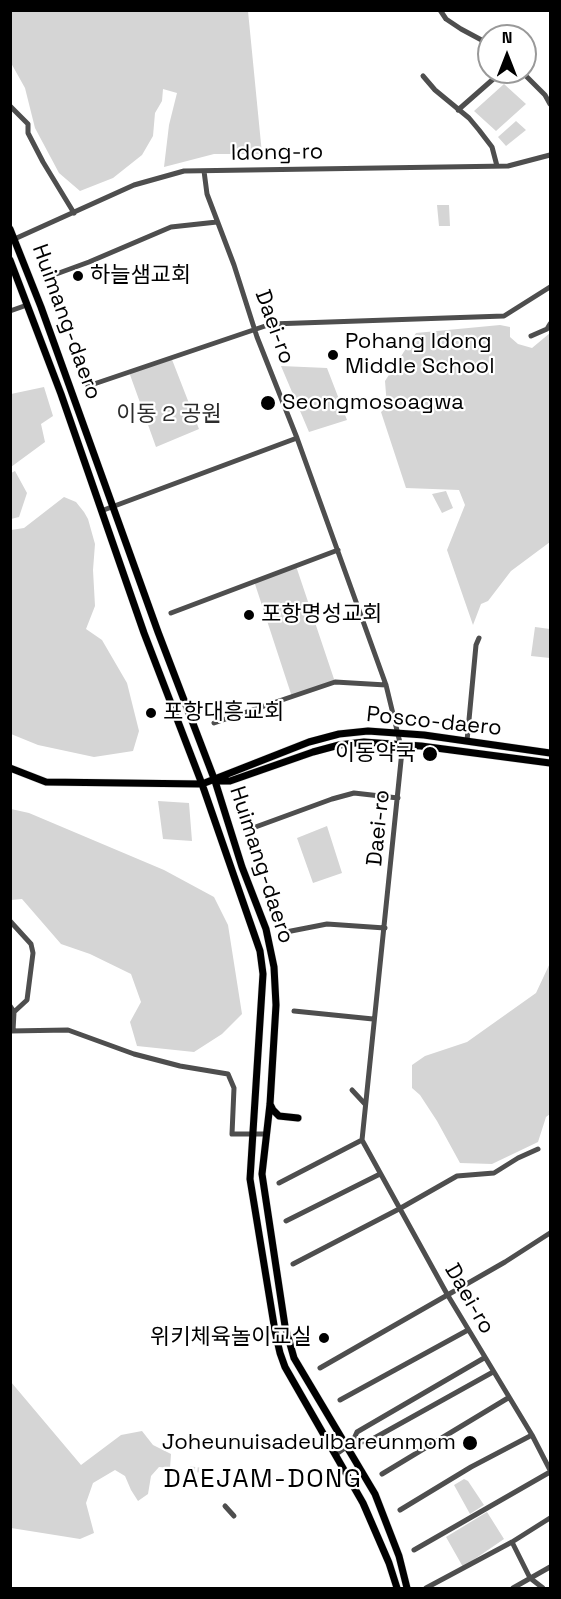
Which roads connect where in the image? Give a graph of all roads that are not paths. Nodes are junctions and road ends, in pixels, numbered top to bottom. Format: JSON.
{"nodes":[{"id":1,"x":440,"y":10,"type":"edge"},
{"id":2,"x":477,"y":38,"type":"edge"},
{"id":3,"x":423,"y":76,"type":"dead end"},
{"id":4,"x":488,"y":84,"type":"edge"},
{"id":5,"x":534,"y":84,"type":"edge"},
{"id":6,"x":550,"y":104,"type":"edge"},
{"id":7,"x":10,"y":106,"type":"edge"},
{"id":8,"x":458,"y":110,"type":"junction"},
{"id":9,"x":550,"y":155,"type":"edge"},
{"id":10,"x":497,"y":166,"type":"junction"},
{"id":11,"x":204,"y":171,"type":"junction"},
{"id":12,"x":74,"y":213,"type":"junction"},
{"id":13,"x":217,"y":222,"type":"junction"},
{"id":14,"x":10,"y":229,"type":"edge"},
{"id":15,"x":13,"y":240,"type":"edge"},
{"id":16,"x":10,"y":260,"type":"edge"},
{"id":17,"x":48,"y":277,"type":"dead end"},
{"id":18,"x":550,"y":287,"type":"edge"},
{"id":19,"x":27,"y":305,"type":"junction"},
{"id":20,"x":10,"y":311,"type":"edge"},
{"id":21,"x":550,"y":324,"type":"edge"},
{"id":22,"x":255,"y":329,"type":"junction"},
{"id":23,"x":531,"y":336,"type":"dead end"},
{"id":24,"x":88,"y":386,"type":"dead end"},
{"id":25,"x":297,"y":438,"type":"junction"},
{"id":26,"x":104,"y":479,"type":"junction"},
{"id":27,"x":91,"y":483,"type":"junction"},
{"id":28,"x":113,"y":506,"type":"junction"},
{"id":29,"x":101,"y":511,"type":"junction"},
{"id":30,"x":126,"y":543,"type":"junction"},
{"id":31,"x":114,"y":546,"type":"junction"},
{"id":32,"x":338,"y":550,"type":"junction"},
{"id":33,"x":171,"y":613,"type":"dead end"},
{"id":34,"x":479,"y":638,"type":"dead end"},
{"id":35,"x":386,"y":685,"type":"junction"},
{"id":36,"x":214,"y":723,"type":"dead end"},
{"id":37,"x":399,"y":732,"type":"junction"},
{"id":38,"x":467,"y":741,"type":"junction"},
{"id":39,"x":401,"y":744,"type":"junction"},
{"id":40,"x":502,"y":747,"type":"junction"},
{"id":41,"x":550,"y":753,"type":"edge"},
{"id":42,"x":501,"y":756,"type":"junction"},
{"id":43,"x":550,"y":763,"type":"edge"},
{"id":44,"x":10,"y":768,"type":"edge"},
{"id":45,"x":215,"y":781,"type":"junction"},
{"id":46,"x":202,"y":784,"type":"junction"},
{"id":47,"x":398,"y":798,"type":"junction"},
{"id":48,"x":250,"y":829,"type":"dead end"},
{"id":49,"x":10,"y":921,"type":"edge"},
{"id":50,"x":385,"y":928,"type":"junction"},
{"id":51,"x":286,"y":932,"type":"dead end"},
{"id":52,"x":12,"y":1008,"type":"edge"},
{"id":53,"x":294,"y":1011,"type":"dead end"},
{"id":54,"x":373,"y":1019,"type":"junction"},
{"id":55,"x":12,"y":1031,"type":"edge"},
{"id":56,"x":351,"y":1090,"type":"dead end"},
{"id":57,"x":270,"y":1104,"type":"junction"},
{"id":58,"x":365,"y":1104,"type":"junction"},
{"id":59,"x":297,"y":1118,"type":"dead end"},
{"id":60,"x":253,"y":1133,"type":"junction"},
{"id":61,"x":267,"y":1134,"type":"junction"},
{"id":62,"x":362,"y":1140,"type":"junction"},
{"id":63,"x":538,"y":1149,"type":"dead end"},
{"id":64,"x":380,"y":1174,"type":"junction"},
{"id":65,"x":279,"y":1183,"type":"dead end"},
{"id":66,"x":399,"y":1209,"type":"junction"},
{"id":67,"x":286,"y":1221,"type":"dead end"},
{"id":68,"x":550,"y":1233,"type":"edge"},
{"id":69,"x":293,"y":1264,"type":"dead end"},
{"id":70,"x":447,"y":1294,"type":"junction"},
{"id":71,"x":468,"y":1330,"type":"junction"},
{"id":72,"x":484,"y":1358,"type":"junction"},
{"id":73,"x":320,"y":1368,"type":"dead end"},
{"id":74,"x":493,"y":1372,"type":"junction"},
{"id":75,"x":508,"y":1398,"type":"junction"},
{"id":76,"x":340,"y":1400,"type":"dead end"},
{"id":77,"x":532,"y":1435,"type":"junction"},
{"id":78,"x":349,"y":1445,"type":"junction"},
{"id":79,"x":335,"y":1455,"type":"junction"},
{"id":80,"x":550,"y":1471,"type":"edge"},
{"id":81,"x":382,"y":1474,"type":"dead end"},
{"id":82,"x":225,"y":1506,"type":"dead end"},
{"id":83,"x":400,"y":1510,"type":"dead end"},
{"id":84,"x":234,"y":1516,"type":"dead end"},
{"id":85,"x":550,"y":1518,"type":"edge"},
{"id":86,"x":512,"y":1542,"type":"junction"},
{"id":87,"x":414,"y":1550,"type":"dead end"},
{"id":88,"x":550,"y":1567,"type":"edge"},
{"id":89,"x":530,"y":1578,"type":"junction"},
{"id":90,"x":398,"y":1588,"type":"edge"},
{"id":91,"x":407,"y":1588,"type":"edge"},
{"id":92,"x":426,"y":1588,"type":"edge"},
{"id":93,"x":513,"y":1588,"type":"edge"},
{"id":94,"x":543,"y":1588,"type":"edge"}],
"edges":[{"from":1,"to":2,"type":"street"},
{"from":3,"to":8,"type":"street"},
{"from":4,"to":8,"type":"street"},
{"from":5,"to":6,"type":"street"},
{"from":7,"to":12,"type":"street"},
{"from":8,"to":10,"type":"street"},
{"from":9,"to":10,"type":"street","name":"Idong-ro"},
{"from":10,"to":11,"type":"street","name":"Idong-ro"},
{"from":11,"to":12,"type":"street","name":"Idong-ro"},
{"from":11,"to":13,"type":"street","name":"Daei-ro"},
{"from":12,"to":15,"type":"street","name":"Idong-ro"},
{"from":13,"to":17,"type":"street"},
{"from":13,"to":22,"type":"street","name":"Daei-ro"},
{"from":14,"to":15,"type":"main road","name":"Huimang-daero"},
{"from":15,"to":26,"type":"main road","name":"Huimang-daero"},
{"from":16,"to":19,"type":"main road","name":"Huimang-daero"},
{"from":18,"to":22,"type":"street"},
{"from":19,"to":20,"type":"street"},
{"from":19,"to":27,"type":"main road","name":"Huimang-daero"},
{"from":21,"to":23,"type":"street"},
{"from":22,"to":24,"type":"street"},
{"from":22,"to":25,"type":"street","name":"Daei-ro"},
{"from":25,"to":28,"type":"street"},
{"from":25,"to":32,"type":"street","name":"Daei-ro"},
{"from":26,"to":27,"type":"main road"},
{"from":26,"to":28,"type":"main road","name":"Huimang-daero"},
{"from":27,"to":29,"type":"main road","name":"Huimang-daero"},
{"from":28,"to":29,"type":"street"},
{"from":28,"to":30,"type":"main road","name":"Huimang-daero"},
{"from":29,"to":31,"type":"main road","name":"Huimang-daero"},
{"from":30,"to":31,"type":"main road"},
{"from":30,"to":45,"type":"main road","name":"Huimang-daero"},
{"from":31,"to":46,"type":"main road","name":"Huimang-daero"},
{"from":32,"to":33,"type":"street"},
{"from":32,"to":35,"type":"street","name":"Daei-ro"},
{"from":34,"to":38,"type":"street"},
{"from":35,"to":36,"type":"street"},
{"from":35,"to":37,"type":"street","name":"Daei-ro"},
{"from":37,"to":38,"type":"main road","name":"Posco-daero"},
{"from":37,"to":39,"type":"street","name":"Daei-ro"},
{"from":37,"to":45,"type":"main road","name":"Posco-daero"},
{"from":38,"to":40,"type":"main road","name":"Posco-daero"},
{"from":39,"to":42,"type":"main road","name":"Posco-daero"},
{"from":39,"to":45,"type":"main road","name":"Posco-daero"},
{"from":39,"to":47,"type":"street","name":"Daei-ro"},
{"from":40,"to":41,"type":"main road","name":"Posco-daero"},
{"from":40,"to":42,"type":"main road"},
{"from":42,"to":43,"type":"main road","name":"Posco-daero"},
{"from":44,"to":46,"type":"main road","name":"Posco-daero"},
{"from":45,"to":46,"type":"main road","name":"Posco-daero"},
{"from":45,"to":57,"type":"main road","name":"Huimang-daero"},
{"from":46,"to":60,"type":"main road","name":"Huimang-daero"},
{"from":47,"to":48,"type":"street"},
{"from":47,"to":50,"type":"street","name":"Daei-ro"},
{"from":49,"to":52,"type":"street"},
{"from":50,"to":51,"type":"street"},
{"from":50,"to":54,"type":"street","name":"Daei-ro"},
{"from":52,"to":55,"type":"street"},
{"from":53,"to":54,"type":"street"},
{"from":54,"to":58,"type":"street","name":"Daei-ro"},
{"from":55,"to":60,"type":"street"},
{"from":56,"to":58,"type":"street"},
{"from":57,"to":59,"type":"main road"},
{"from":57,"to":61,"type":"main road","name":"Huimang-daero"},
{"from":58,"to":62,"type":"street","name":"Daei-ro"},
{"from":60,"to":61,"type":"street"},
{"from":60,"to":79,"type":"main road","name":"Huimang-daero"},
{"from":61,"to":78,"type":"main road","name":"Huimang-daero"},
{"from":62,"to":64,"type":"street","name":"Daei-ro"},
{"from":62,"to":65,"type":"street"},
{"from":63,"to":66,"type":"street"},
{"from":64,"to":66,"type":"street","name":"Daei-ro"},
{"from":64,"to":67,"type":"street"},
{"from":66,"to":69,"type":"street"},
{"from":66,"to":70,"type":"street","name":"Daei-ro"},
{"from":68,"to":70,"type":"street"},
{"from":70,"to":71,"type":"street","name":"Daei-ro"},
{"from":70,"to":73,"type":"street"},
{"from":71,"to":72,"type":"street","name":"Daei-ro"},
{"from":71,"to":76,"type":"street"},
{"from":72,"to":74,"type":"street","name":"Daei-ro"},
{"from":72,"to":78,"type":"street"},
{"from":74,"to":75,"type":"street","name":"Daei-ro"},
{"from":74,"to":78,"type":"street"},
{"from":75,"to":77,"type":"street","name":"Daei-ro"},
{"from":75,"to":81,"type":"street"},
{"from":77,"to":80,"type":"street","name":"Daei-ro"},
{"from":77,"to":83,"type":"street"},
{"from":78,"to":79,"type":"street"},
{"from":78,"to":91,"type":"main road","name":"Huimang-daero"},
{"from":79,"to":90,"type":"main road","name":"Huimang-daero"},
{"from":80,"to":87,"type":"street"},
{"from":82,"to":84,"type":"street"},
{"from":85,"to":86,"type":"street"},
{"from":86,"to":89,"type":"street"},
{"from":86,"to":92,"type":"street"},
{"from":88,"to":89,"type":"street"},
{"from":89,"to":93,"type":"street"},
{"from":89,"to":94,"type":"street"}]}
